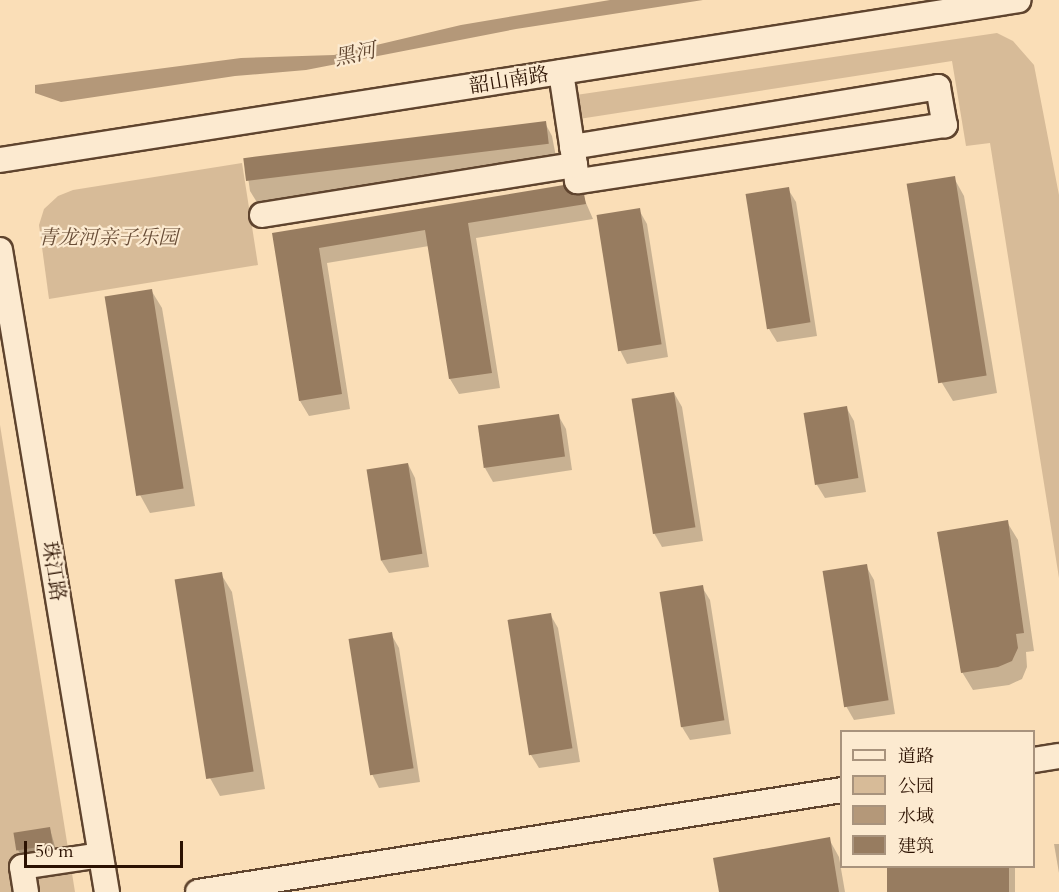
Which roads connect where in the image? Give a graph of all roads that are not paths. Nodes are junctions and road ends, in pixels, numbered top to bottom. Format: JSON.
{"nodes":[{"id":1,"x":1018,"y":0,"type":"edge"},
{"id":2,"x":561,"y":72,"type":"junction"},
{"id":3,"x":573,"y":156,"type":"junction"},
{"id":4,"x":0,"y":160,"type":"edge"},
{"id":5,"x":262,"y":215,"type":"dead end"},
{"id":6,"x":0,"y":250,"type":"edge"},
{"id":7,"x":1059,"y":756,"type":"edge"},
{"id":8,"x":1035,"y":760,"type":"edge"},
{"id":9,"x":840,"y":790,"type":"edge"},
{"id":10,"x":100,"y":855,"type":"junction"},
{"id":11,"x":26,"y":892,"type":"edge"},
{"id":12,"x":106,"y":892,"type":"edge"},
{"id":13,"x":198,"y":892,"type":"edge"}],
"edges":[{"from":1,"to":2,"type":"street","name":"韶山南路"},
{"from":2,"to":3,"type":"street"},
{"from":2,"to":4,"type":"street","name":"韶山南路"},
{"from":3,"to":3,"type":"street"},
{"from":3,"to":5,"type":"street"},
{"from":6,"to":10,"type":"street","name":"珠江路"},
{"from":7,"to":8,"type":"street"},
{"from":9,"to":13,"type":"street"},
{"from":10,"to":11,"type":"street"},
{"from":10,"to":12,"type":"street","name":"珠江路"}]}
